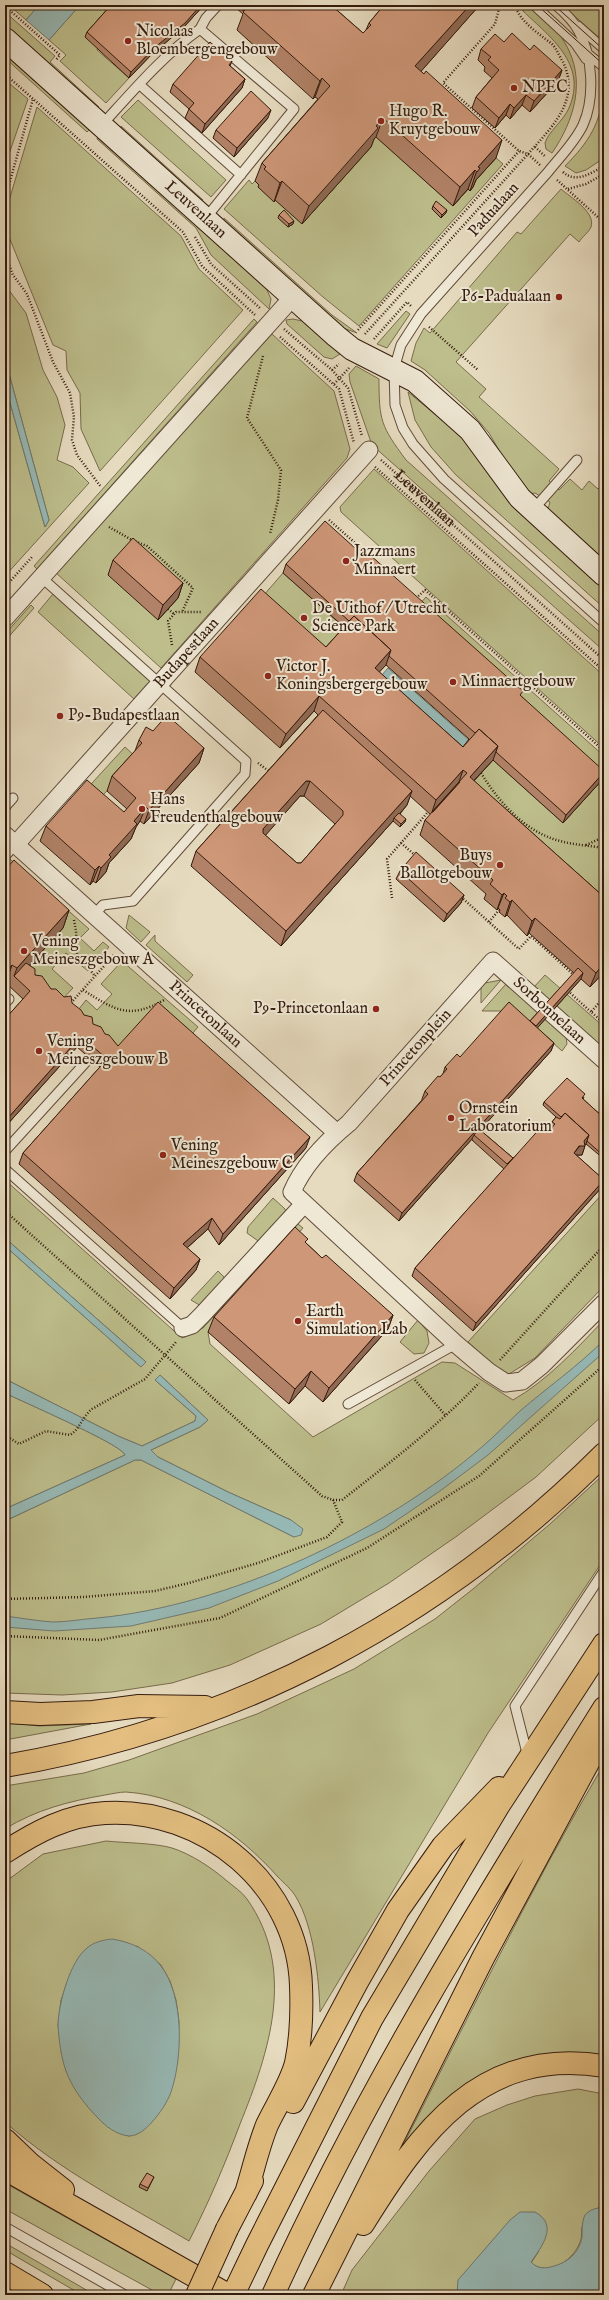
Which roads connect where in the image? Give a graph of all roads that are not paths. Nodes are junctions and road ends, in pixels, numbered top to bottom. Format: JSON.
{"nodes":[{"id":1,"x":218,"y":5,"type":"edge"},
{"id":2,"x":534,"y":5,"type":"edge"},
{"id":3,"x":556,"y":5,"type":"edge"},
{"id":4,"x":567,"y":16,"type":"junction"},
{"id":5,"x":200,"y":29,"type":"junction"},
{"id":6,"x":6,"y":40,"type":"edge"},
{"id":7,"x":604,"y":49,"type":"edge"},
{"id":8,"x":587,"y":57,"type":"junction"},
{"id":9,"x":604,"y":67,"type":"edge"},
{"id":10,"x":140,"y":85,"type":"junction"},
{"id":11,"x":101,"y":126,"type":"junction"},
{"id":12,"x":241,"y":175,"type":"junction"},
{"id":13,"x":199,"y":227,"type":"junction"},
{"id":14,"x":292,"y":298,"type":"junction"},
{"id":15,"x":394,"y":369,"type":"junction"},
{"id":16,"x":366,"y":453,"type":"road end"},
{"id":17,"x":577,"y":460,"type":"dead end"},
{"id":18,"x":533,"y":510,"type":"junction"},
{"id":19,"x":604,"y":575,"type":"edge"},
{"id":20,"x":42,"y":577,"type":"junction"},
{"id":21,"x":5,"y":618,"type":"edge"},
{"id":22,"x":604,"y":623,"type":"edge"},
{"id":23,"x":160,"y":682,"type":"junction"},
{"id":24,"x":13,"y":798,"type":"dead end"},
{"id":25,"x":5,"y":807,"type":"edge"},
{"id":26,"x":9,"y":845,"type":"edge"},
{"id":27,"x":94,"y":915,"type":"junction"},
{"id":28,"x":494,"y":962,"type":"joint"},
{"id":29,"x":604,"y":1060,"type":"edge"},
{"id":30,"x":86,"y":1062,"type":"dead end"},
{"id":31,"x":337,"y":1133,"type":"junction"},
{"id":32,"x":5,"y":1151,"type":"edge"},
{"id":33,"x":5,"y":1169,"type":"edge"},
{"id":34,"x":304,"y":1204,"type":"junction"},
{"id":35,"x":604,"y":1302,"type":"edge"},
{"id":36,"x":183,"y":1328,"type":"joint"},
{"id":37,"x":456,"y":1344,"type":"junction"},
{"id":38,"x":348,"y":1404,"type":"dead end"},
{"id":39,"x":604,"y":1454,"type":"edge"},
{"id":40,"x":604,"y":1571,"type":"edge"},
{"id":41,"x":604,"y":1644,"type":"edge"},
{"id":42,"x":222,"y":1707,"type":"junction"},
{"id":43,"x":604,"y":1708,"type":"edge"},
{"id":44,"x":5,"y":1712,"type":"edge"},
{"id":45,"x":604,"y":1719,"type":"edge"},
{"id":46,"x":528,"y":1758,"type":"junction"},
{"id":47,"x":5,"y":1766,"type":"edge"},
{"id":48,"x":5,"y":1852,"type":"edge"},
{"id":49,"x":604,"y":2066,"type":"edge"},
{"id":50,"x":5,"y":2140,"type":"edge"},
{"id":51,"x":5,"y":2169,"type":"edge"},
{"id":52,"x":246,"y":2193,"type":"junction"},
{"id":53,"x":5,"y":2227,"type":"edge"},
{"id":54,"x":110,"y":2230,"type":"junction"},
{"id":55,"x":5,"y":2273,"type":"edge"},
{"id":56,"x":5,"y":2277,"type":"edge"},
{"id":57,"x":317,"y":2288,"type":"edge"},
{"id":58,"x":36,"y":2292,"type":"edge"},
{"id":59,"x":125,"y":2295,"type":"edge"},
{"id":60,"x":196,"y":2295,"type":"edge"},
{"id":61,"x":228,"y":2295,"type":"edge"},
{"id":62,"x":234,"y":2295,"type":"edge"},
{"id":63,"x":273,"y":2295,"type":"edge"}],
"edges":[{"from":1,"to":5,"type":"lane"},
{"from":2,"to":8,"type":"lane","name":"Padualaan"},
{"from":3,"to":4,"type":"lane","name":"Padualaan"},
{"from":4,"to":7,"type":"lane"},
{"from":4,"to":8,"type":"lane","name":"Padualaan"},
{"from":5,"to":10,"type":"lane"},
{"from":5,"to":12,"type":"lane"},
{"from":6,"to":11,"type":"main road","name":"Leuvenlaan"},
{"from":8,"to":9,"type":"lane"},
{"from":8,"to":15,"type":"lane","name":"Padualaan"},
{"from":10,"to":11,"type":"lane"},
{"from":10,"to":12,"type":"lane"},
{"from":11,"to":13,"type":"main road","name":"Leuvenlaan"},
{"from":12,"to":13,"type":"lane"},
{"from":13,"to":14,"type":"main road","name":"Leuvenlaan"},
{"from":14,"to":15,"type":"main road","name":"Leuvenlaan"},
{"from":14,"to":20,"type":"street"},
{"from":15,"to":18,"type":"main road","name":"Leuvenlaan"},
{"from":15,"to":22,"type":"lane","name":"Leuvenlaan"},
{"from":16,"to":23,"type":"street","name":"Budapestlaan"},
{"from":17,"to":18,"type":"lane"},
{"from":18,"to":19,"type":"main road","name":"Leuvenlaan"},
{"from":20,"to":21,"type":"street"},
{"from":20,"to":23,"type":"lane"},
{"from":23,"to":26,"type":"street","name":"Budapestlaan"},
{"from":23,"to":27,"type":"lane"},
{"from":24,"to":25,"type":"lane"},
{"from":26,"to":27,"type":"street","name":"Princetonlaan"},
{"from":27,"to":31,"type":"street","name":"Princetonlaan"},
{"from":28,"to":29,"type":"street","name":"Sorbonnelaan"},
{"from":28,"to":31,"type":"street","name":"Princetonplein"},
{"from":30,"to":32,"type":"lane"},
{"from":31,"to":34,"type":"street"},
{"from":33,"to":36,"type":"lane"},
{"from":34,"to":36,"type":"street"},
{"from":34,"to":37,"type":"street"},
{"from":35,"to":37,"type":"street"},
{"from":37,"to":38,"type":"lane"},
{"from":39,"to":42,"type":"highway"},
{"from":40,"to":46,"type":"lane"},
{"from":41,"to":46,"type":"highway"},
{"from":42,"to":44,"type":"highway"},
{"from":42,"to":47,"type":"highway"},
{"from":43,"to":63,"type":"highway"},
{"from":45,"to":57,"type":"highway"},
{"from":46,"to":52,"type":"highway"},
{"from":46,"to":62,"type":"highway"},
{"from":48,"to":52,"type":"highway"},
{"from":49,"to":57,"type":"highway"},
{"from":50,"to":54,"type":"highway"},
{"from":51,"to":54,"type":"highway"},
{"from":52,"to":60,"type":"highway","bridge":true},
{"from":53,"to":59,"type":"lane"},
{"from":54,"to":61,"type":"highway"},
{"from":55,"to":58,"type":"highway"},
{"from":56,"to":58,"type":"highway"}]}
